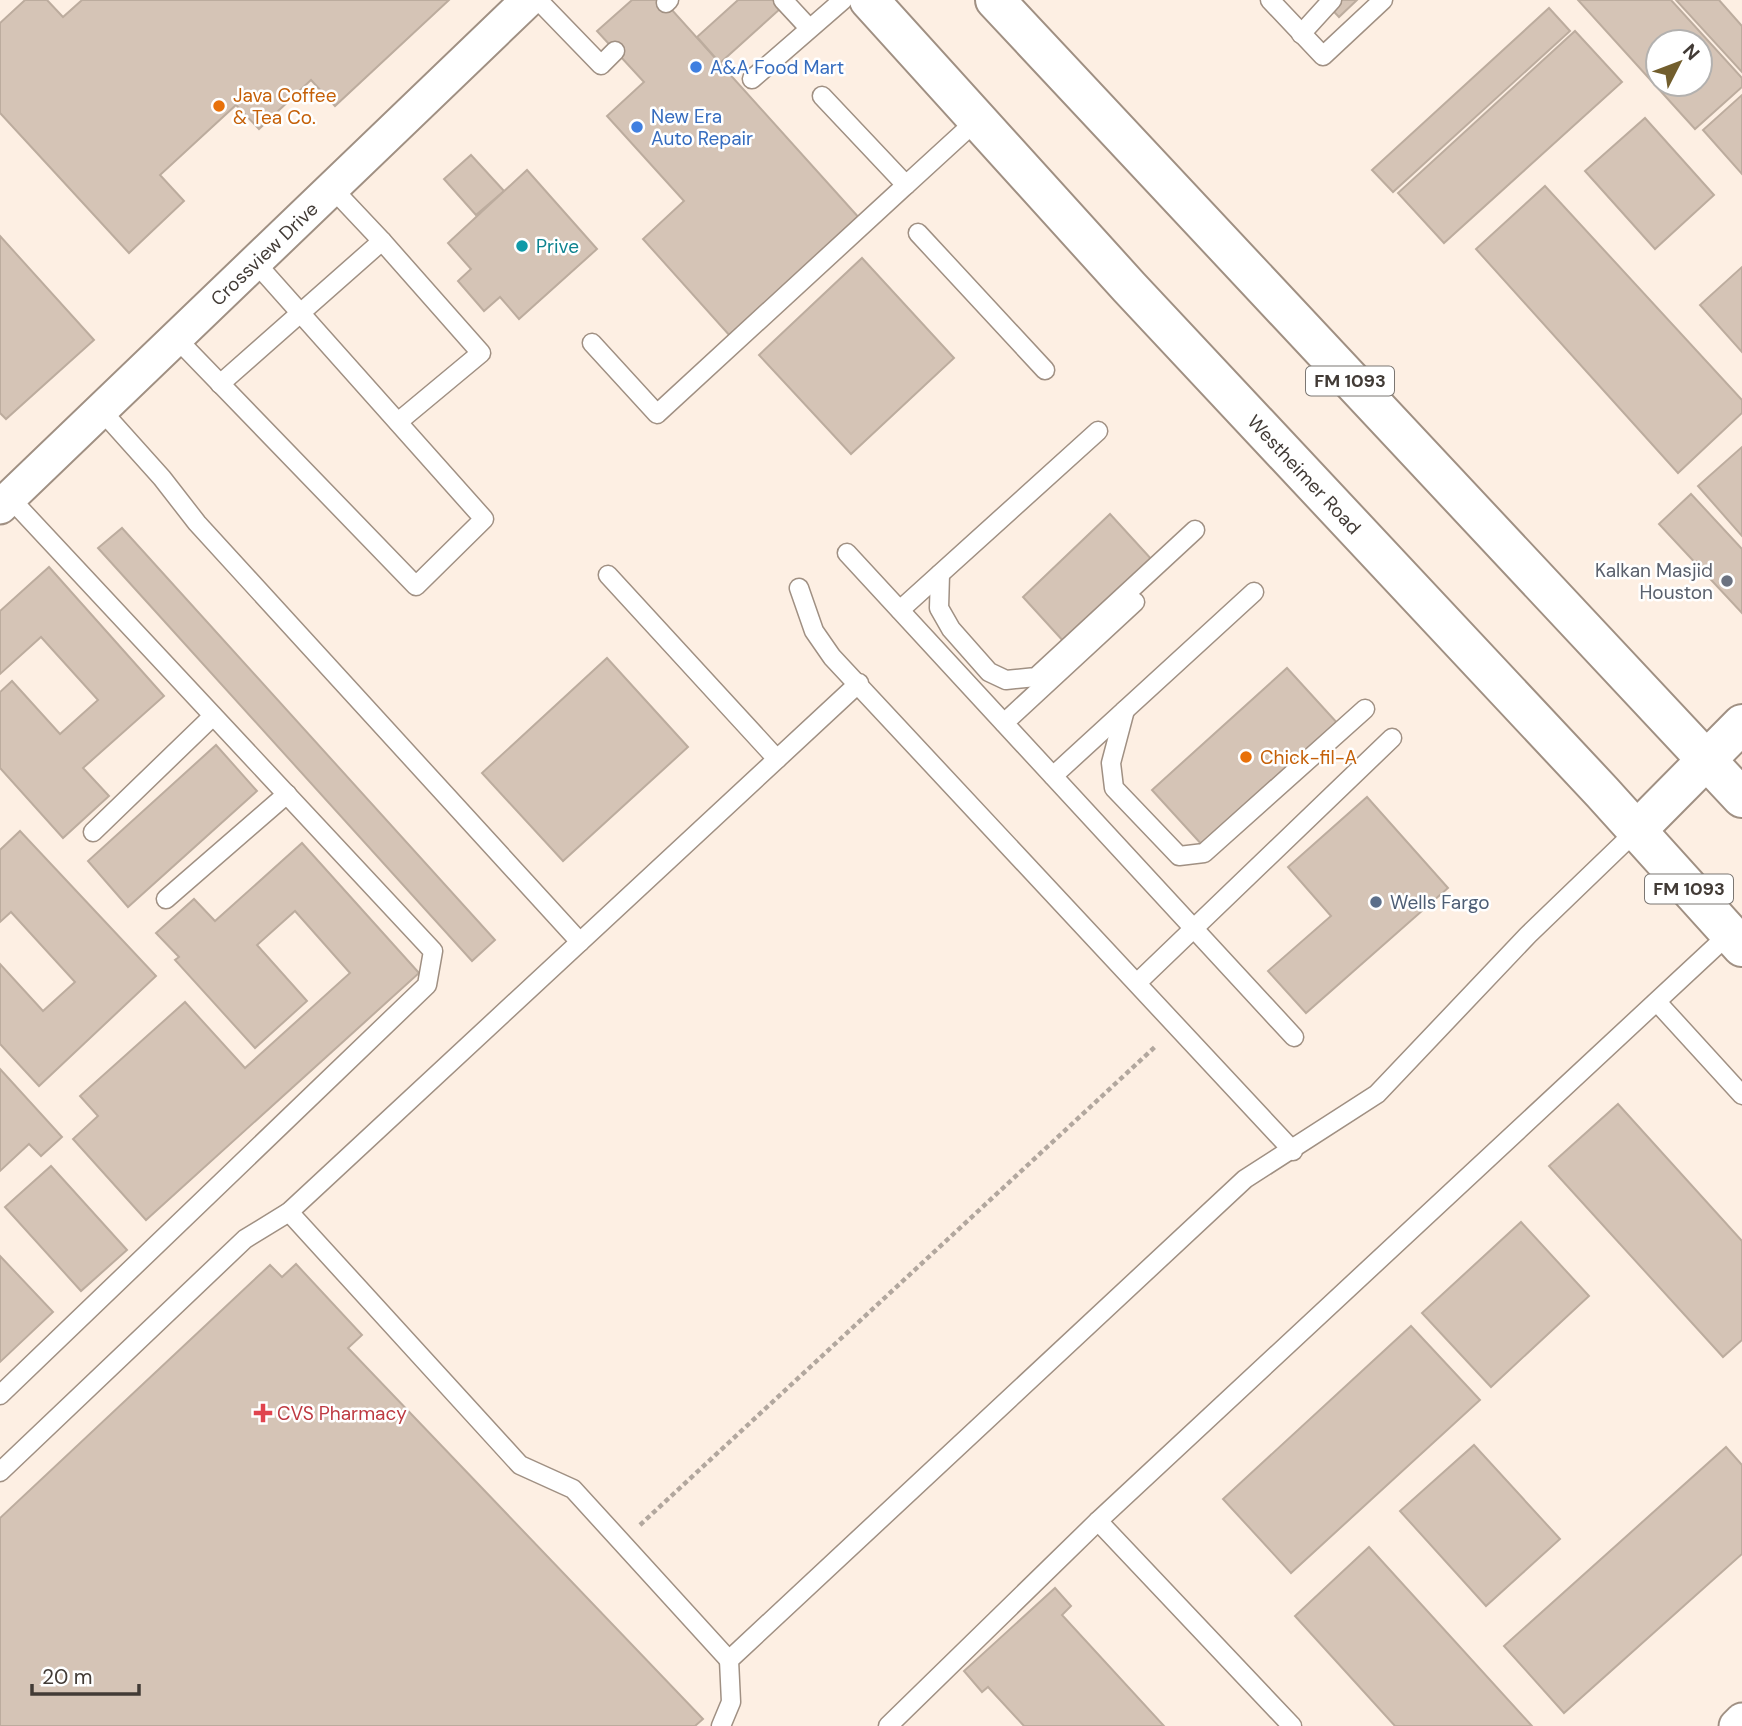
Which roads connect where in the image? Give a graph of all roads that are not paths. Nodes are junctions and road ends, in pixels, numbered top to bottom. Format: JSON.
{"nodes":[{"id":1,"x":528,"y":0,"type":"edge"},
{"id":2,"x":538,"y":0,"type":"edge"},
{"id":3,"x":783,"y":0,"type":"edge"},
{"id":4,"x":843,"y":0,"type":"edge"},
{"id":5,"x":869,"y":0,"type":"edge"},
{"id":6,"x":995,"y":0,"type":"edge"},
{"id":7,"x":1332,"y":0,"type":"edge"},
{"id":8,"x":1383,"y":0,"type":"edge"},
{"id":9,"x":1279,"y":4,"type":"edge"},
{"id":10,"x":809,"y":28,"type":"junction"},
{"id":11,"x":1301,"y":34,"type":"junction"},
{"id":12,"x":615,"y":51,"type":"dead end"},
{"id":13,"x":752,"y":79,"type":"dead end"},
{"id":14,"x":822,"y":96,"type":"dead end"},
{"id":15,"x":977,"y":120,"type":"junction"},
{"id":16,"x":906,"y":186,"type":"junction"},
{"id":17,"x":332,"y":188,"type":"junction"},
{"id":18,"x":918,"y":233,"type":"dead end"},
{"id":19,"x":382,"y":241,"type":"junction"},
{"id":20,"x":255,"y":262,"type":"junction"},
{"id":21,"x":301,"y":314,"type":"junction"},
{"id":22,"x":176,"y":338,"type":"junction"},
{"id":23,"x":593,"y":344,"type":"dead end"},
{"id":24,"x":1045,"y":369,"type":"dead end"},
{"id":25,"x":220,"y":384,"type":"junction"},
{"id":26,"x":100,"y":410,"type":"junction"},
{"id":27,"x":398,"y":422,"type":"junction"},
{"id":28,"x":1098,"y":431,"type":"dead end"},
{"id":29,"x":5,"y":502,"type":"edge"},
{"id":30,"x":848,"y":553,"type":"dead end"},
{"id":31,"x":940,"y":574,"type":"junction"},
{"id":32,"x":608,"y":575,"type":"dead end"},
{"id":33,"x":799,"y":588,"type":"dead end"},
{"id":34,"x":1254,"y":592,"type":"dead end"},
{"id":35,"x":900,"y":610,"type":"junction"},
{"id":36,"x":859,"y":683,"type":"junction"},
{"id":37,"x":1365,"y":709,"type":"dead end"},
{"id":38,"x":1125,"y":710,"type":"junction"},
{"id":39,"x":213,"y":716,"type":"junction"},
{"id":40,"x":1004,"y":723,"type":"junction"},
{"id":41,"x":1742,"y":724,"type":"edge"},
{"id":42,"x":1392,"y":738,"type":"dead end"},
{"id":43,"x":777,"y":759,"type":"junction"},
{"id":44,"x":1707,"y":761,"type":"junction"},
{"id":45,"x":1053,"y":776,"type":"junction"},
{"id":46,"x":288,"y":794,"type":"junction"},
{"id":47,"x":1742,"y":798,"type":"edge"},
{"id":48,"x":1637,"y":830,"type":"junction"},
{"id":49,"x":93,"y":832,"type":"dead end"},
{"id":50,"x":166,"y":899,"type":"dead end"},
{"id":51,"x":1193,"y":927,"type":"junction"},
{"id":52,"x":1736,"y":941,"type":"edge"},
{"id":53,"x":580,"y":942,"type":"junction"},
{"id":54,"x":1138,"y":982,"type":"junction"},
{"id":55,"x":1657,"y":1002,"type":"junction"},
{"id":56,"x":1294,"y":1037,"type":"dead end"},
{"id":57,"x":1742,"y":1095,"type":"edge"},
{"id":58,"x":1293,"y":1150,"type":"junction"},
{"id":59,"x":289,"y":1212,"type":"junction"},
{"id":60,"x":0,"y":1395,"type":"edge"},
{"id":61,"x":0,"y":1472,"type":"edge"},
{"id":62,"x":1098,"y":1521,"type":"junction"},
{"id":63,"x":729,"y":1660,"type":"junction"},
{"id":64,"x":1742,"y":1720,"type":"edge"},
{"id":65,"x":721,"y":1726,"type":"edge"},
{"id":66,"x":888,"y":1726,"type":"edge"},
{"id":67,"x":1292,"y":1726,"type":"edge"},
{"id":68,"x":1736,"y":1726,"type":"edge"}],
"edges":[{"from":1,"to":17,"type":"street","name":"Crossview Drive"},
{"from":2,"to":12,"type":"lane"},
{"from":3,"to":10,"type":"lane"},
{"from":4,"to":10,"type":"lane"},
{"from":5,"to":15,"type":"main road","name":"Westheimer Road","number":"FM 1093"},
{"from":6,"to":44,"type":"main road","number":"FM 1093"},
{"from":7,"to":11,"type":"lane"},
{"from":8,"to":11,"type":"lane"},
{"from":9,"to":11,"type":"lane"},
{"from":10,"to":13,"type":"lane"},
{"from":14,"to":16,"type":"lane"},
{"from":15,"to":16,"type":"lane"},
{"from":15,"to":48,"type":"main road","name":"Westheimer Road","number":"FM 1093"},
{"from":16,"to":23,"type":"lane"},
{"from":17,"to":19,"type":"lane"},
{"from":17,"to":20,"type":"street","name":"Crossview Drive"},
{"from":18,"to":24,"type":"lane"},
{"from":19,"to":21,"type":"lane"},
{"from":19,"to":27,"type":"lane"},
{"from":20,"to":21,"type":"lane"},
{"from":20,"to":22,"type":"street","name":"Crossview Drive"},
{"from":21,"to":25,"type":"lane"},
{"from":21,"to":27,"type":"lane"},
{"from":22,"to":25,"type":"lane"},
{"from":22,"to":26,"type":"street","name":"Crossview Drive"},
{"from":25,"to":27,"type":"lane"},
{"from":26,"to":29,"type":"street","name":"Crossview Drive"},
{"from":26,"to":53,"type":"lane"},
{"from":28,"to":31,"type":"lane"},
{"from":29,"to":39,"type":"lane"},
{"from":30,"to":35,"type":"lane"},
{"from":31,"to":35,"type":"lane"},
{"from":31,"to":40,"type":"lane"},
{"from":32,"to":43,"type":"lane"},
{"from":33,"to":36,"type":"lane"},
{"from":34,"to":38,"type":"lane"},
{"from":35,"to":40,"type":"lane"},
{"from":36,"to":43,"type":"lane"},
{"from":36,"to":54,"type":"lane"},
{"from":37,"to":38,"type":"lane"},
{"from":38,"to":45,"type":"lane"},
{"from":39,"to":46,"type":"lane"},
{"from":39,"to":49,"type":"lane"},
{"from":40,"to":45,"type":"lane"},
{"from":41,"to":44,"type":"main road"},
{"from":42,"to":51,"type":"lane"},
{"from":43,"to":53,"type":"lane"},
{"from":44,"to":47,"type":"main road","number":"FM 1093"},
{"from":44,"to":48,"type":"main road"},
{"from":45,"to":51,"type":"lane"},
{"from":46,"to":50,"type":"lane"},
{"from":46,"to":60,"type":"lane"},
{"from":48,"to":52,"type":"main road","name":"Westheimer Road","number":"FM 1093"},
{"from":48,"to":58,"type":"lane"},
{"from":51,"to":54,"type":"lane"},
{"from":51,"to":56,"type":"lane"},
{"from":52,"to":55,"type":"lane"},
{"from":53,"to":59,"type":"lane"},
{"from":54,"to":58,"type":"lane"},
{"from":55,"to":57,"type":"lane"},
{"from":55,"to":62,"type":"lane"},
{"from":58,"to":63,"type":"lane"},
{"from":59,"to":61,"type":"lane"},
{"from":59,"to":63,"type":"lane"},
{"from":62,"to":66,"type":"lane"},
{"from":62,"to":67,"type":"lane"},
{"from":63,"to":65,"type":"lane"},
{"from":64,"to":68,"type":"street"}]}
